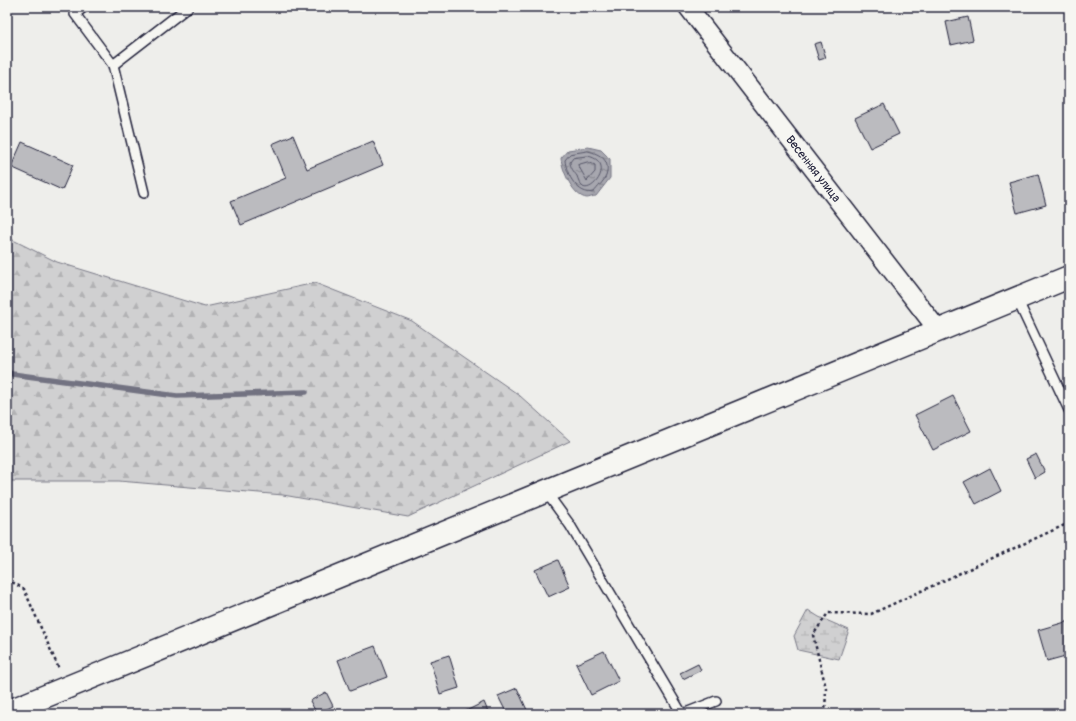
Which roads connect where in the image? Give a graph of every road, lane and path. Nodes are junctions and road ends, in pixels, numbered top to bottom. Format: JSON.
{"nodes":[{"id":1,"x":84,"y":7,"type":"edge"},
{"id":2,"x":188,"y":7,"type":"edge"},
{"id":3,"x":688,"y":7,"type":"edge"},
{"id":4,"x":113,"y":65,"type":"junction"},
{"id":5,"x":144,"y":193,"type":"dead end"},
{"id":6,"x":1069,"y":277,"type":"edge"},
{"id":7,"x":1017,"y":298,"type":"junction"},
{"id":8,"x":938,"y":330,"type":"junction"},
{"id":9,"x":1069,"y":410,"type":"edge"},
{"id":10,"x":546,"y":492,"type":"junction"},
{"id":11,"x":1069,"y":523,"type":"edge"},
{"id":12,"x":7,"y":579,"type":"edge"},
{"id":13,"x":67,"y":688,"type":"junction"},
{"id":14,"x":716,"y":700,"type":"dead end"},
{"id":15,"x":7,"y":712,"type":"edge"},
{"id":16,"x":683,"y":714,"type":"edge"},
{"id":17,"x":825,"y":714,"type":"edge"}],
"edges":[{"from":1,"to":4,"type":"lane"},
{"from":2,"to":4,"type":"lane"},
{"from":3,"to":8,"type":"street","name":"Весенняя улица"},
{"from":4,"to":5,"type":"lane"},
{"from":6,"to":7,"type":"street"},
{"from":7,"to":8,"type":"street"},
{"from":7,"to":9,"type":"lane"},
{"from":8,"to":10,"type":"street"},
{"from":10,"to":13,"type":"street"},
{"from":10,"to":16,"type":"lane"},
{"from":11,"to":17,"type":"path"},
{"from":12,"to":13,"type":"path"},
{"from":13,"to":15,"type":"street"},
{"from":14,"to":16,"type":"lane"}]}
